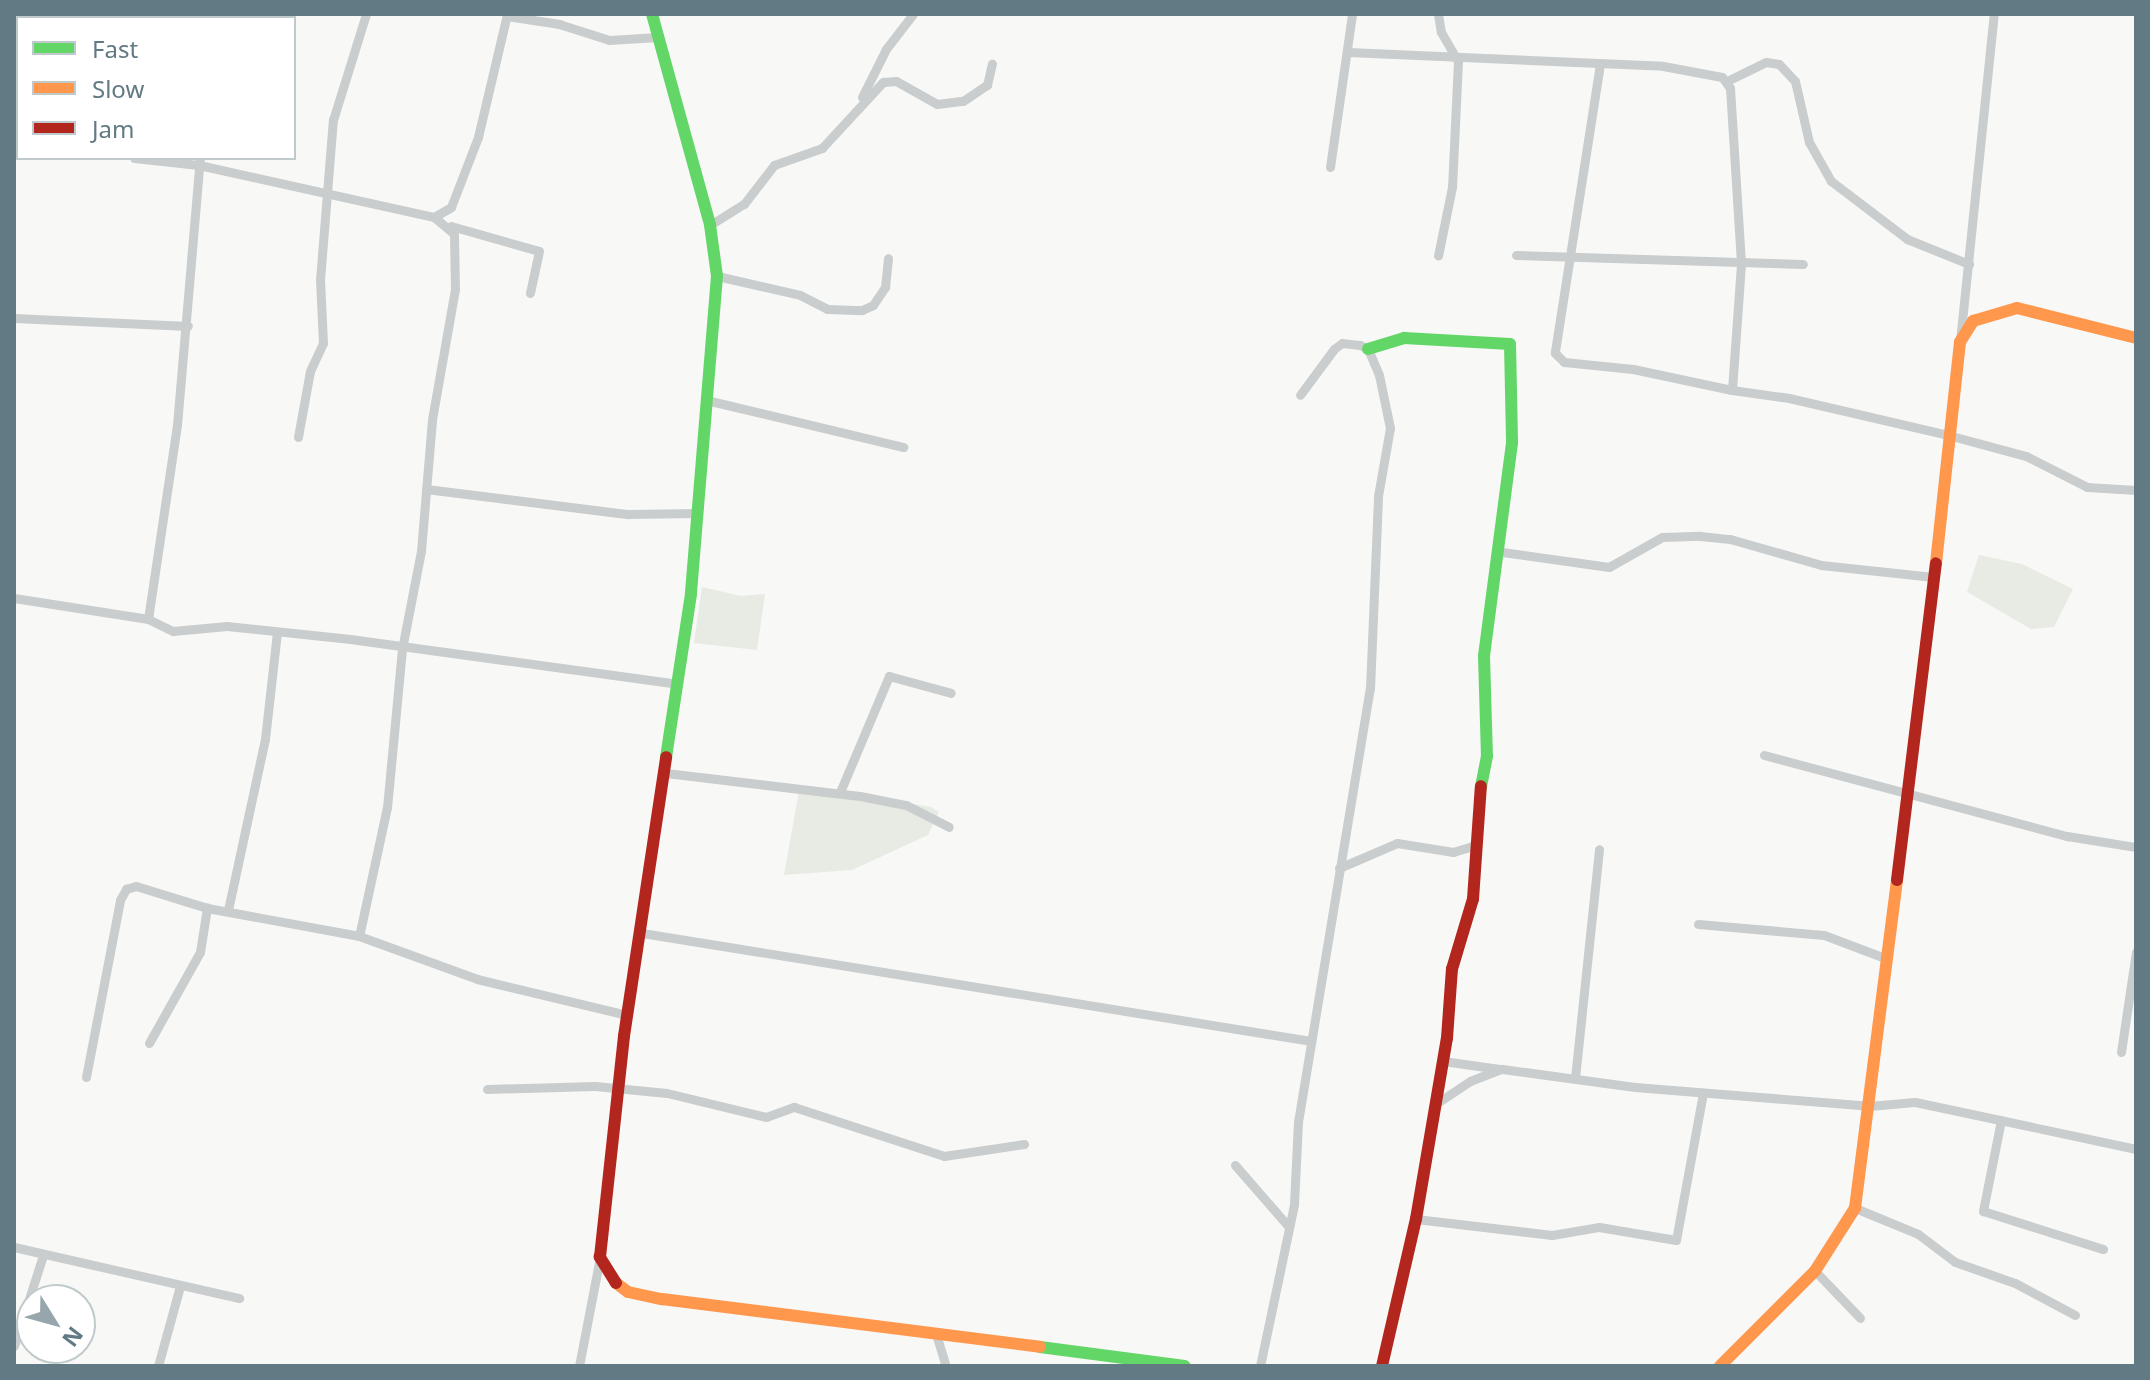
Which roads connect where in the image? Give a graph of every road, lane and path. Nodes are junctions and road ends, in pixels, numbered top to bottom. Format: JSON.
{"nodes":[{"id":1,"x":14,"y":14,"type":"edge"},
{"id":2,"x":22,"y":14,"type":"edge"},
{"id":3,"x":366,"y":14,"type":"edge"},
{"id":4,"x":652,"y":14,"type":"edge"},
{"id":5,"x":913,"y":14,"type":"edge"},
{"id":6,"x":1352,"y":14,"type":"edge"},
{"id":7,"x":1438,"y":14,"type":"edge"},
{"id":8,"x":1994,"y":14,"type":"edge"},
{"id":9,"x":507,"y":15,"type":"edge"},
{"id":10,"x":658,"y":37,"type":"junction"},
{"id":11,"x":1348,"y":52,"type":"junction"},
{"id":12,"x":1458,"y":61,"type":"junction"},
{"id":13,"x":992,"y":64,"type":"dead end"},
{"id":14,"x":1600,"y":64,"type":"junction"},
{"id":15,"x":1727,"y":81,"type":"junction"},
{"id":16,"x":861,"y":100,"type":"junction"},
{"id":17,"x":178,"y":160,"type":"edge"},
{"id":18,"x":200,"y":161,"type":"edge"},
{"id":19,"x":1330,"y":167,"type":"dead end"},
{"id":20,"x":328,"y":197,"type":"junction"},
{"id":21,"x":434,"y":217,"type":"junction"},
{"id":22,"x":710,"y":225,"type":"junction"},
{"id":23,"x":1516,"y":255,"type":"dead end"},
{"id":24,"x":1438,"y":256,"type":"dead end"},
{"id":25,"x":888,"y":258,"type":"dead end"},
{"id":26,"x":1572,"y":260,"type":"junction"},
{"id":27,"x":1741,"y":264,"type":"junction"},
{"id":28,"x":1803,"y":264,"type":"dead end"},
{"id":29,"x":1969,"y":264,"type":"junction"},
{"id":30,"x":717,"y":276,"type":"junction"},
{"id":31,"x":530,"y":293,"type":"dead end"},
{"id":32,"x":14,"y":318,"type":"edge"},
{"id":33,"x":188,"y":326,"type":"junction"},
{"id":34,"x":2136,"y":338,"type":"edge"},
{"id":35,"x":1960,"y":342,"type":"junction"},
{"id":36,"x":1368,"y":349,"type":"junction"},
{"id":37,"x":1732,"y":390,"type":"junction"},
{"id":38,"x":1300,"y":395,"type":"dead end"},
{"id":39,"x":706,"y":400,"type":"junction"},
{"id":40,"x":1948,"y":435,"type":"junction"},
{"id":41,"x":298,"y":437,"type":"dead end"},
{"id":42,"x":903,"y":447,"type":"dead end"},
{"id":43,"x":426,"y":489,"type":"junction"},
{"id":44,"x":2136,"y":490,"type":"edge"},
{"id":45,"x":697,"y":513,"type":"junction"},
{"id":46,"x":1502,"y":552,"type":"junction"},
{"id":47,"x":1933,"y":577,"type":"junction"},
{"id":48,"x":14,"y":598,"type":"edge"},
{"id":49,"x":148,"y":619,"type":"junction"},
{"id":50,"x":277,"y":632,"type":"junction"},
{"id":51,"x":402,"y":649,"type":"junction"},
{"id":52,"x":677,"y":684,"type":"junction"},
{"id":53,"x":951,"y":693,"type":"dead end"},
{"id":54,"x":1764,"y":755,"type":"dead end"},
{"id":55,"x":666,"y":773,"type":"junction"},
{"id":56,"x":840,"y":792,"type":"junction"},
{"id":57,"x":1911,"y":795,"type":"junction"},
{"id":58,"x":949,"y":827,"type":"dead end"},
{"id":59,"x":1473,"y":846,"type":"junction"},
{"id":60,"x":2136,"y":847,"type":"edge"},
{"id":61,"x":1599,"y":849,"type":"dead end"},
{"id":62,"x":1339,"y":868,"type":"junction"},
{"id":63,"x":207,"y":908,"type":"junction"},
{"id":64,"x":228,"y":910,"type":"junction"},
{"id":65,"x":1698,"y":924,"type":"dead end"},
{"id":66,"x":642,"y":933,"type":"junction"},
{"id":67,"x":359,"y":936,"type":"junction"},
{"id":68,"x":2136,"y":952,"type":"edge"},
{"id":69,"x":1885,"y":958,"type":"junction"},
{"id":70,"x":627,"y":1015,"type":"junction"},
{"id":71,"x":1311,"y":1041,"type":"junction"},
{"id":72,"x":149,"y":1043,"type":"dead end"},
{"id":73,"x":2121,"y":1052,"type":"dead end"},
{"id":74,"x":1443,"y":1061,"type":"junction"},
{"id":75,"x":1502,"y":1069,"type":"junction"},
{"id":76,"x":86,"y":1077,"type":"dead end"},
{"id":77,"x":1575,"y":1078,"type":"junction"},
{"id":78,"x":619,"y":1088,"type":"junction"},
{"id":79,"x":487,"y":1089,"type":"dead end"},
{"id":80,"x":1703,"y":1093,"type":"junction"},
{"id":81,"x":1434,"y":1105,"type":"junction"},
{"id":82,"x":1869,"y":1106,"type":"junction"},
{"id":83,"x":2001,"y":1120,"type":"junction"},
{"id":84,"x":1024,"y":1144,"type":"dead end"},
{"id":85,"x":2136,"y":1149,"type":"edge"},
{"id":86,"x":1235,"y":1165,"type":"dead end"},
{"id":87,"x":1855,"y":1208,"type":"junction"},
{"id":88,"x":1416,"y":1219,"type":"junction"},
{"id":89,"x":1288,"y":1226,"type":"junction"},
{"id":90,"x":14,"y":1247,"type":"edge"},
{"id":91,"x":2103,"y":1249,"type":"dead end"},
{"id":92,"x":43,"y":1255,"type":"junction"},
{"id":93,"x":600,"y":1257,"type":"junction"},
{"id":94,"x":1815,"y":1271,"type":"junction"},
{"id":95,"x":180,"y":1286,"type":"junction"},
{"id":96,"x":239,"y":1298,"type":"dead end"},
{"id":97,"x":2075,"y":1315,"type":"dead end"},
{"id":98,"x":1860,"y":1318,"type":"dead end"},
{"id":99,"x":936,"y":1334,"type":"junction"},
{"id":100,"x":14,"y":1346,"type":"edge"},
{"id":101,"x":1117,"y":1362,"type":"edge"},
{"id":102,"x":158,"y":1366,"type":"edge"},
{"id":103,"x":579,"y":1366,"type":"edge"},
{"id":104,"x":946,"y":1366,"type":"edge"},
{"id":105,"x":1185,"y":1366,"type":"edge"},
{"id":106,"x":1260,"y":1366,"type":"edge"},
{"id":107,"x":1382,"y":1366,"type":"edge"},
{"id":108,"x":1720,"y":1366,"type":"edge"}],
"edges":[{"from":1,"to":2,"type":"street"},
{"from":3,"to":20,"type":"street"},
{"from":4,"to":10,"type":"main road"},
{"from":5,"to":16,"type":"street"},
{"from":6,"to":11,"type":"street"},
{"from":7,"to":12,"type":"street"},
{"from":8,"to":29,"type":"street"},
{"from":9,"to":10,"type":"street"},
{"from":9,"to":21,"type":"street"},
{"from":10,"to":22,"type":"main road"},
{"from":11,"to":12,"type":"street"},
{"from":11,"to":19,"type":"street"},
{"from":12,"to":14,"type":"street"},
{"from":12,"to":24,"type":"street"},
{"from":13,"to":16,"type":"street"},
{"from":14,"to":15,"type":"street"},
{"from":14,"to":26,"type":"street"},
{"from":15,"to":27,"type":"street"},
{"from":15,"to":29,"type":"street"},
{"from":16,"to":22,"type":"street"},
{"from":17,"to":18,"type":"street"},
{"from":18,"to":20,"type":"street"},
{"from":18,"to":33,"type":"street"},
{"from":20,"to":21,"type":"street"},
{"from":20,"to":41,"type":"street"},
{"from":21,"to":31,"type":"street"},
{"from":21,"to":43,"type":"street"},
{"from":22,"to":30,"type":"main road"},
{"from":23,"to":26,"type":"street"},
{"from":25,"to":30,"type":"street"},
{"from":26,"to":27,"type":"street"},
{"from":26,"to":37,"type":"street"},
{"from":27,"to":28,"type":"street"},
{"from":27,"to":37,"type":"street"},
{"from":29,"to":35,"type":"street"},
{"from":30,"to":39,"type":"main road"},
{"from":32,"to":33,"type":"street"},
{"from":33,"to":49,"type":"street"},
{"from":34,"to":35,"type":"main road"},
{"from":35,"to":40,"type":"main road"},
{"from":36,"to":38,"type":"street"},
{"from":36,"to":46,"type":"main road"},
{"from":36,"to":62,"type":"street"},
{"from":37,"to":40,"type":"street"},
{"from":39,"to":42,"type":"street"},
{"from":39,"to":45,"type":"main road"},
{"from":40,"to":44,"type":"street"},
{"from":40,"to":47,"type":"main road"},
{"from":43,"to":45,"type":"street"},
{"from":43,"to":51,"type":"street"},
{"from":45,"to":52,"type":"main road"},
{"from":46,"to":47,"type":"street"},
{"from":46,"to":59,"type":"main road"},
{"from":47,"to":57,"type":"main road"},
{"from":48,"to":49,"type":"street"},
{"from":49,"to":50,"type":"street"},
{"from":50,"to":51,"type":"street"},
{"from":50,"to":64,"type":"street"},
{"from":51,"to":52,"type":"street"},
{"from":51,"to":67,"type":"street"},
{"from":52,"to":55,"type":"main road"},
{"from":53,"to":56,"type":"street"},
{"from":54,"to":57,"type":"street"},
{"from":55,"to":56,"type":"street"},
{"from":55,"to":66,"type":"main road"},
{"from":56,"to":58,"type":"street"},
{"from":57,"to":60,"type":"street"},
{"from":57,"to":69,"type":"main road"},
{"from":59,"to":62,"type":"street"},
{"from":59,"to":74,"type":"main road"},
{"from":61,"to":77,"type":"street"},
{"from":62,"to":71,"type":"street"},
{"from":63,"to":64,"type":"street"},
{"from":63,"to":72,"type":"street"},
{"from":63,"to":76,"type":"street"},
{"from":64,"to":67,"type":"street"},
{"from":65,"to":69,"type":"street"},
{"from":66,"to":70,"type":"main road"},
{"from":66,"to":71,"type":"street"},
{"from":67,"to":70,"type":"street"},
{"from":68,"to":73,"type":"street"},
{"from":69,"to":82,"type":"main road"},
{"from":70,"to":78,"type":"main road"},
{"from":71,"to":89,"type":"street"},
{"from":74,"to":75,"type":"street"},
{"from":74,"to":81,"type":"main road"},
{"from":75,"to":77,"type":"street"},
{"from":75,"to":81,"type":"street"},
{"from":77,"to":80,"type":"street"},
{"from":78,"to":79,"type":"street"},
{"from":78,"to":84,"type":"street"},
{"from":78,"to":93,"type":"main road"},
{"from":80,"to":82,"type":"street"},
{"from":80,"to":88,"type":"street"},
{"from":81,"to":88,"type":"main road"},
{"from":82,"to":83,"type":"street"},
{"from":82,"to":87,"type":"main road"},
{"from":83,"to":85,"type":"street"},
{"from":83,"to":91,"type":"street"},
{"from":86,"to":89,"type":"street"},
{"from":87,"to":94,"type":"main road"},
{"from":87,"to":97,"type":"street"},
{"from":88,"to":107,"type":"main road"},
{"from":89,"to":106,"type":"street"},
{"from":90,"to":92,"type":"street"},
{"from":92,"to":95,"type":"street"},
{"from":92,"to":100,"type":"street"},
{"from":93,"to":99,"type":"main road"},
{"from":93,"to":103,"type":"street"},
{"from":94,"to":98,"type":"street"},
{"from":94,"to":108,"type":"main road"},
{"from":95,"to":96,"type":"street"},
{"from":95,"to":102,"type":"street"},
{"from":99,"to":101,"type":"main road"},
{"from":99,"to":104,"type":"street"},
{"from":101,"to":105,"type":"main road"}]}
